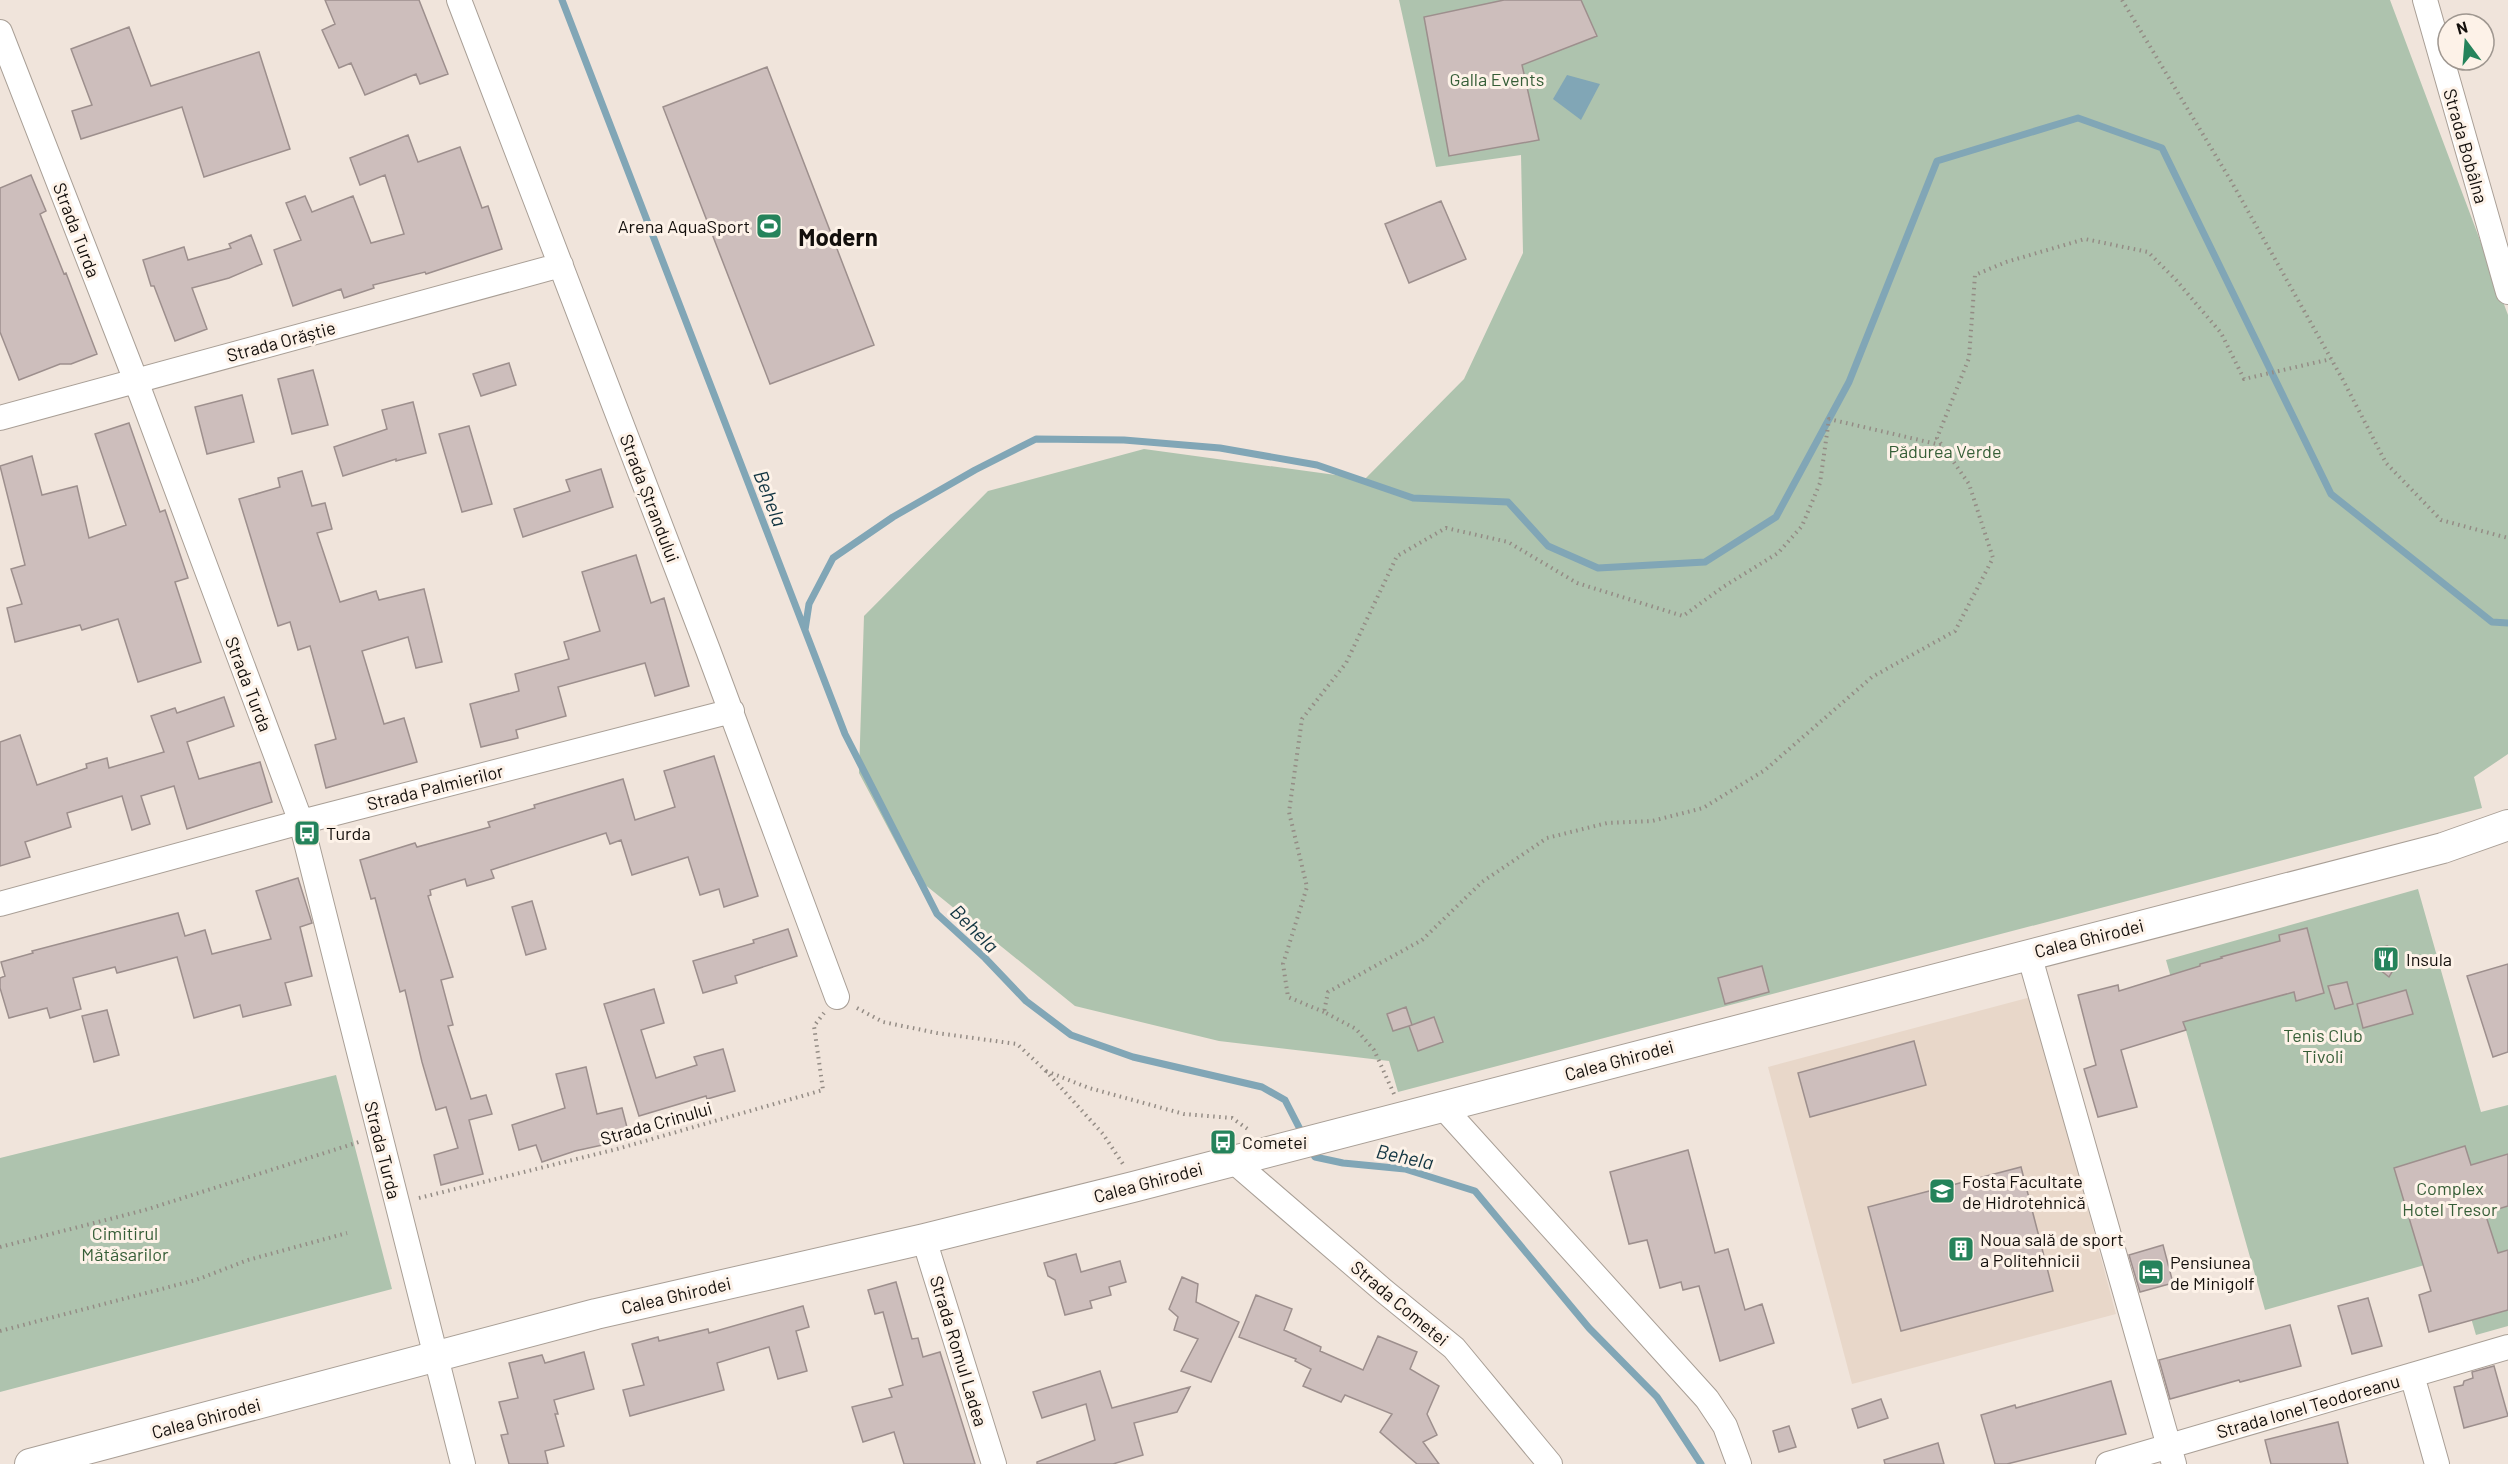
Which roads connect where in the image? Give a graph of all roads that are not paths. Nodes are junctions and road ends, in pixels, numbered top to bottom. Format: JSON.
{"nodes":[{"id":1,"x":459,"y":0,"type":"edge"},
{"id":2,"x":2425,"y":0,"type":"edge"},
{"id":3,"x":0,"y":32,"type":"edge"},
{"id":4,"x":561,"y":265,"type":"junction"},
{"id":5,"x":2508,"y":292,"type":"edge"},
{"id":6,"x":136,"y":381,"type":"junction"},
{"id":7,"x":0,"y":418,"type":"edge"},
{"id":8,"x":732,"y":711,"type":"junction"},
{"id":9,"x":301,"y":822,"type":"junction"},
{"id":10,"x":2508,"y":825,"type":"edge"},
{"id":11,"x":0,"y":904,"type":"edge"},
{"id":12,"x":2029,"y":954,"type":"junction"},
{"id":13,"x":837,"y":997,"type":"road end"},
{"id":14,"x":1442,"y":1106,"type":"junction"},
{"id":15,"x":1232,"y":1160,"type":"junction"},
{"id":16,"x":924,"y":1239,"type":"junction"},
{"id":17,"x":2508,"y":1347,"type":"edge"},
{"id":18,"x":435,"y":1356,"type":"junction"},
{"id":19,"x":2412,"y":1375,"type":"junction"},
{"id":20,"x":2172,"y":1455,"type":"edge"},
{"id":21,"x":61,"y":1460,"type":"edge"},
{"id":22,"x":30,"y":1464,"type":"edge"},
{"id":23,"x":463,"y":1464,"type":"edge"},
{"id":24,"x":994,"y":1464,"type":"edge"},
{"id":25,"x":1550,"y":1464,"type":"edge"},
{"id":26,"x":1739,"y":1464,"type":"edge"},
{"id":27,"x":2108,"y":1464,"type":"edge"},
{"id":28,"x":2437,"y":1464,"type":"edge"}],
"edges":[{"from":1,"to":4,"type":"street","name":"Strada Ștrandului"},
{"from":2,"to":5,"type":"street","name":"Strada Bobâlna"},
{"from":3,"to":6,"type":"street","name":"Strada Turda"},
{"from":4,"to":6,"type":"street","name":"Strada Orăștie"},
{"from":4,"to":8,"type":"street","name":"Strada Ștrandului"},
{"from":6,"to":7,"type":"street","name":"Strada Orăștie"},
{"from":6,"to":9,"type":"street","name":"Strada Turda"},
{"from":8,"to":9,"type":"street","name":"Strada Palmierilor"},
{"from":8,"to":13,"type":"street","name":"Strada Ștrandului"},
{"from":9,"to":11,"type":"street","name":"Strada Palmierilor"},
{"from":9,"to":18,"type":"street","name":"Strada Turda"},
{"from":10,"to":12,"type":"street","name":"Calea Ghirodei"},
{"from":12,"to":14,"type":"street","name":"Calea Ghirodei"},
{"from":12,"to":20,"type":"street"},
{"from":14,"to":15,"type":"street","name":"Calea Ghirodei"},
{"from":14,"to":26,"type":"street"},
{"from":15,"to":16,"type":"street","name":"Calea Ghirodei"},
{"from":15,"to":25,"type":"street","name":"Strada Cometei"},
{"from":16,"to":18,"type":"street","name":"Calea Ghirodei"},
{"from":16,"to":24,"type":"street","name":"Strada Romul Ladea"},
{"from":17,"to":19,"type":"street","name":"Strada Ionel Teodoreanu"},
{"from":18,"to":21,"type":"street","name":"Calea Ghirodei"},
{"from":18,"to":23,"type":"street","name":"Strada Turda"},
{"from":19,"to":20,"type":"street","name":"Strada Ionel Teodoreanu"},
{"from":19,"to":28,"type":"street"},
{"from":20,"to":27,"type":"street","name":"Strada Ionel Teodoreanu"},
{"from":21,"to":22,"type":"street","name":"Calea Ghirodei"}]}
